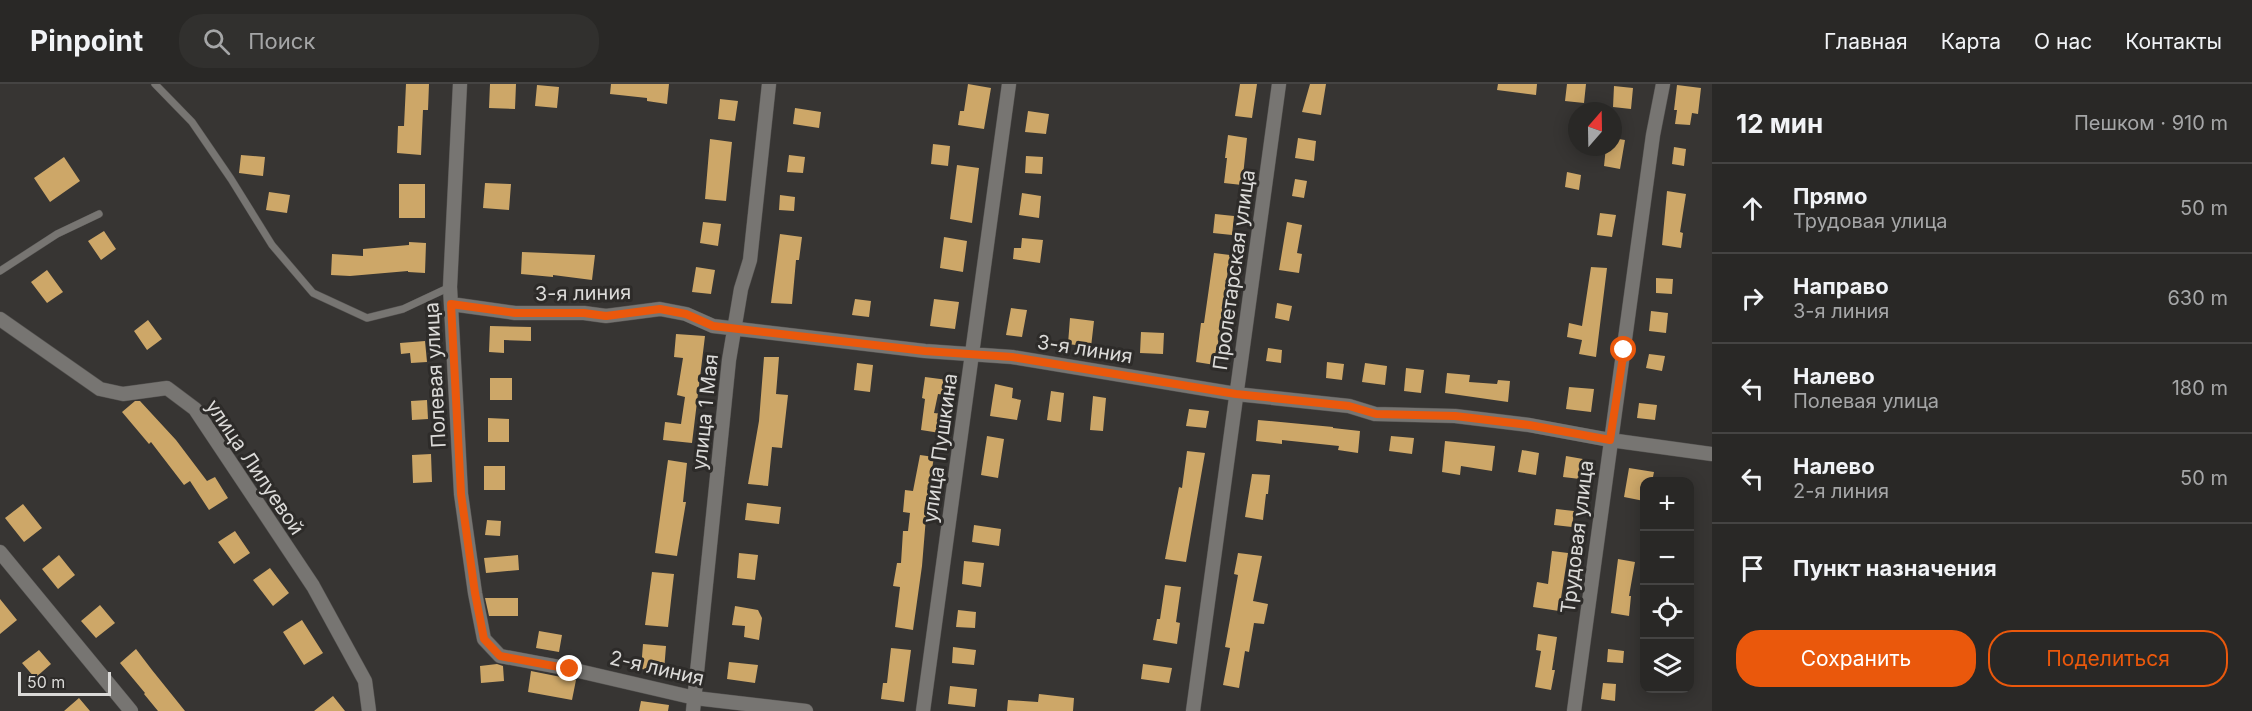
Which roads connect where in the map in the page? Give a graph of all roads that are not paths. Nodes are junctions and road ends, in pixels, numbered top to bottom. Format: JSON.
{"nodes":[{"id":1,"x":155,"y":84,"type":"edge"},
{"id":2,"x":460,"y":84,"type":"edge"},
{"id":3,"x":768,"y":84,"type":"edge"},
{"id":4,"x":1009,"y":84,"type":"edge"},
{"id":5,"x":1279,"y":84,"type":"edge"},
{"id":6,"x":1663,"y":84,"type":"edge"},
{"id":7,"x":99,"y":214,"type":"dead end"},
{"id":8,"x":0,"y":271,"type":"edge"},
{"id":9,"x":450,"y":287,"type":"junction"},
{"id":10,"x":451,"y":304,"type":"junction"},
{"id":11,"x":0,"y":319,"type":"edge"},
{"id":12,"x":736,"y":329,"type":"junction"},
{"id":13,"x":973,"y":356,"type":"junction"},
{"id":14,"x":1236,"y":394,"type":"junction"},
{"id":15,"x":1610,"y":440,"type":"junction"},
{"id":16,"x":1712,"y":454,"type":"edge"},
{"id":17,"x":0,"y":552,"type":"edge"},
{"id":18,"x":500,"y":656,"type":"joint"},
{"id":19,"x":694,"y":704,"type":"edge"},
{"id":20,"x":131,"y":711,"type":"edge"},
{"id":21,"x":369,"y":711,"type":"edge"},
{"id":22,"x":806,"y":711,"type":"edge"},
{"id":23,"x":923,"y":711,"type":"edge"},
{"id":24,"x":1193,"y":711,"type":"edge"},
{"id":25,"x":1574,"y":711,"type":"edge"}],
"edges":[{"from":1,"to":9,"type":"lane"},
{"from":2,"to":9,"type":"street","name":"Полевая улица"},
{"from":3,"to":12,"type":"street","name":"улица 1 Мая"},
{"from":4,"to":13,"type":"street","name":"улица Пушкина"},
{"from":5,"to":14,"type":"street","name":"Пролетарская улица"},
{"from":6,"to":15,"type":"street","name":"Трудовая улица"},
{"from":7,"to":8,"type":"lane"},
{"from":9,"to":10,"type":"street","name":"Полевая улица"},
{"from":10,"to":12,"type":"street","name":"3-я линия"},
{"from":10,"to":18,"type":"street","name":"Полевая улица"},
{"from":11,"to":21,"type":"street","name":"улица Лилуевой"},
{"from":12,"to":13,"type":"street","name":"3-я линия"},
{"from":12,"to":19,"type":"street","name":"улица 1 Мая"},
{"from":13,"to":14,"type":"street","name":"3-я линия"},
{"from":13,"to":23,"type":"street","name":"улица Пушкина"},
{"from":14,"to":15,"type":"street","name":"3-я линия"},
{"from":14,"to":24,"type":"street","name":"Пролетарская улица"},
{"from":15,"to":16,"type":"street","name":"3-я линия"},
{"from":15,"to":25,"type":"street","name":"Трудовая улица"},
{"from":17,"to":20,"type":"street"},
{"from":18,"to":19,"type":"street","name":"2-я линия"},
{"from":19,"to":22,"type":"street","name":"2-я линия"}]}
